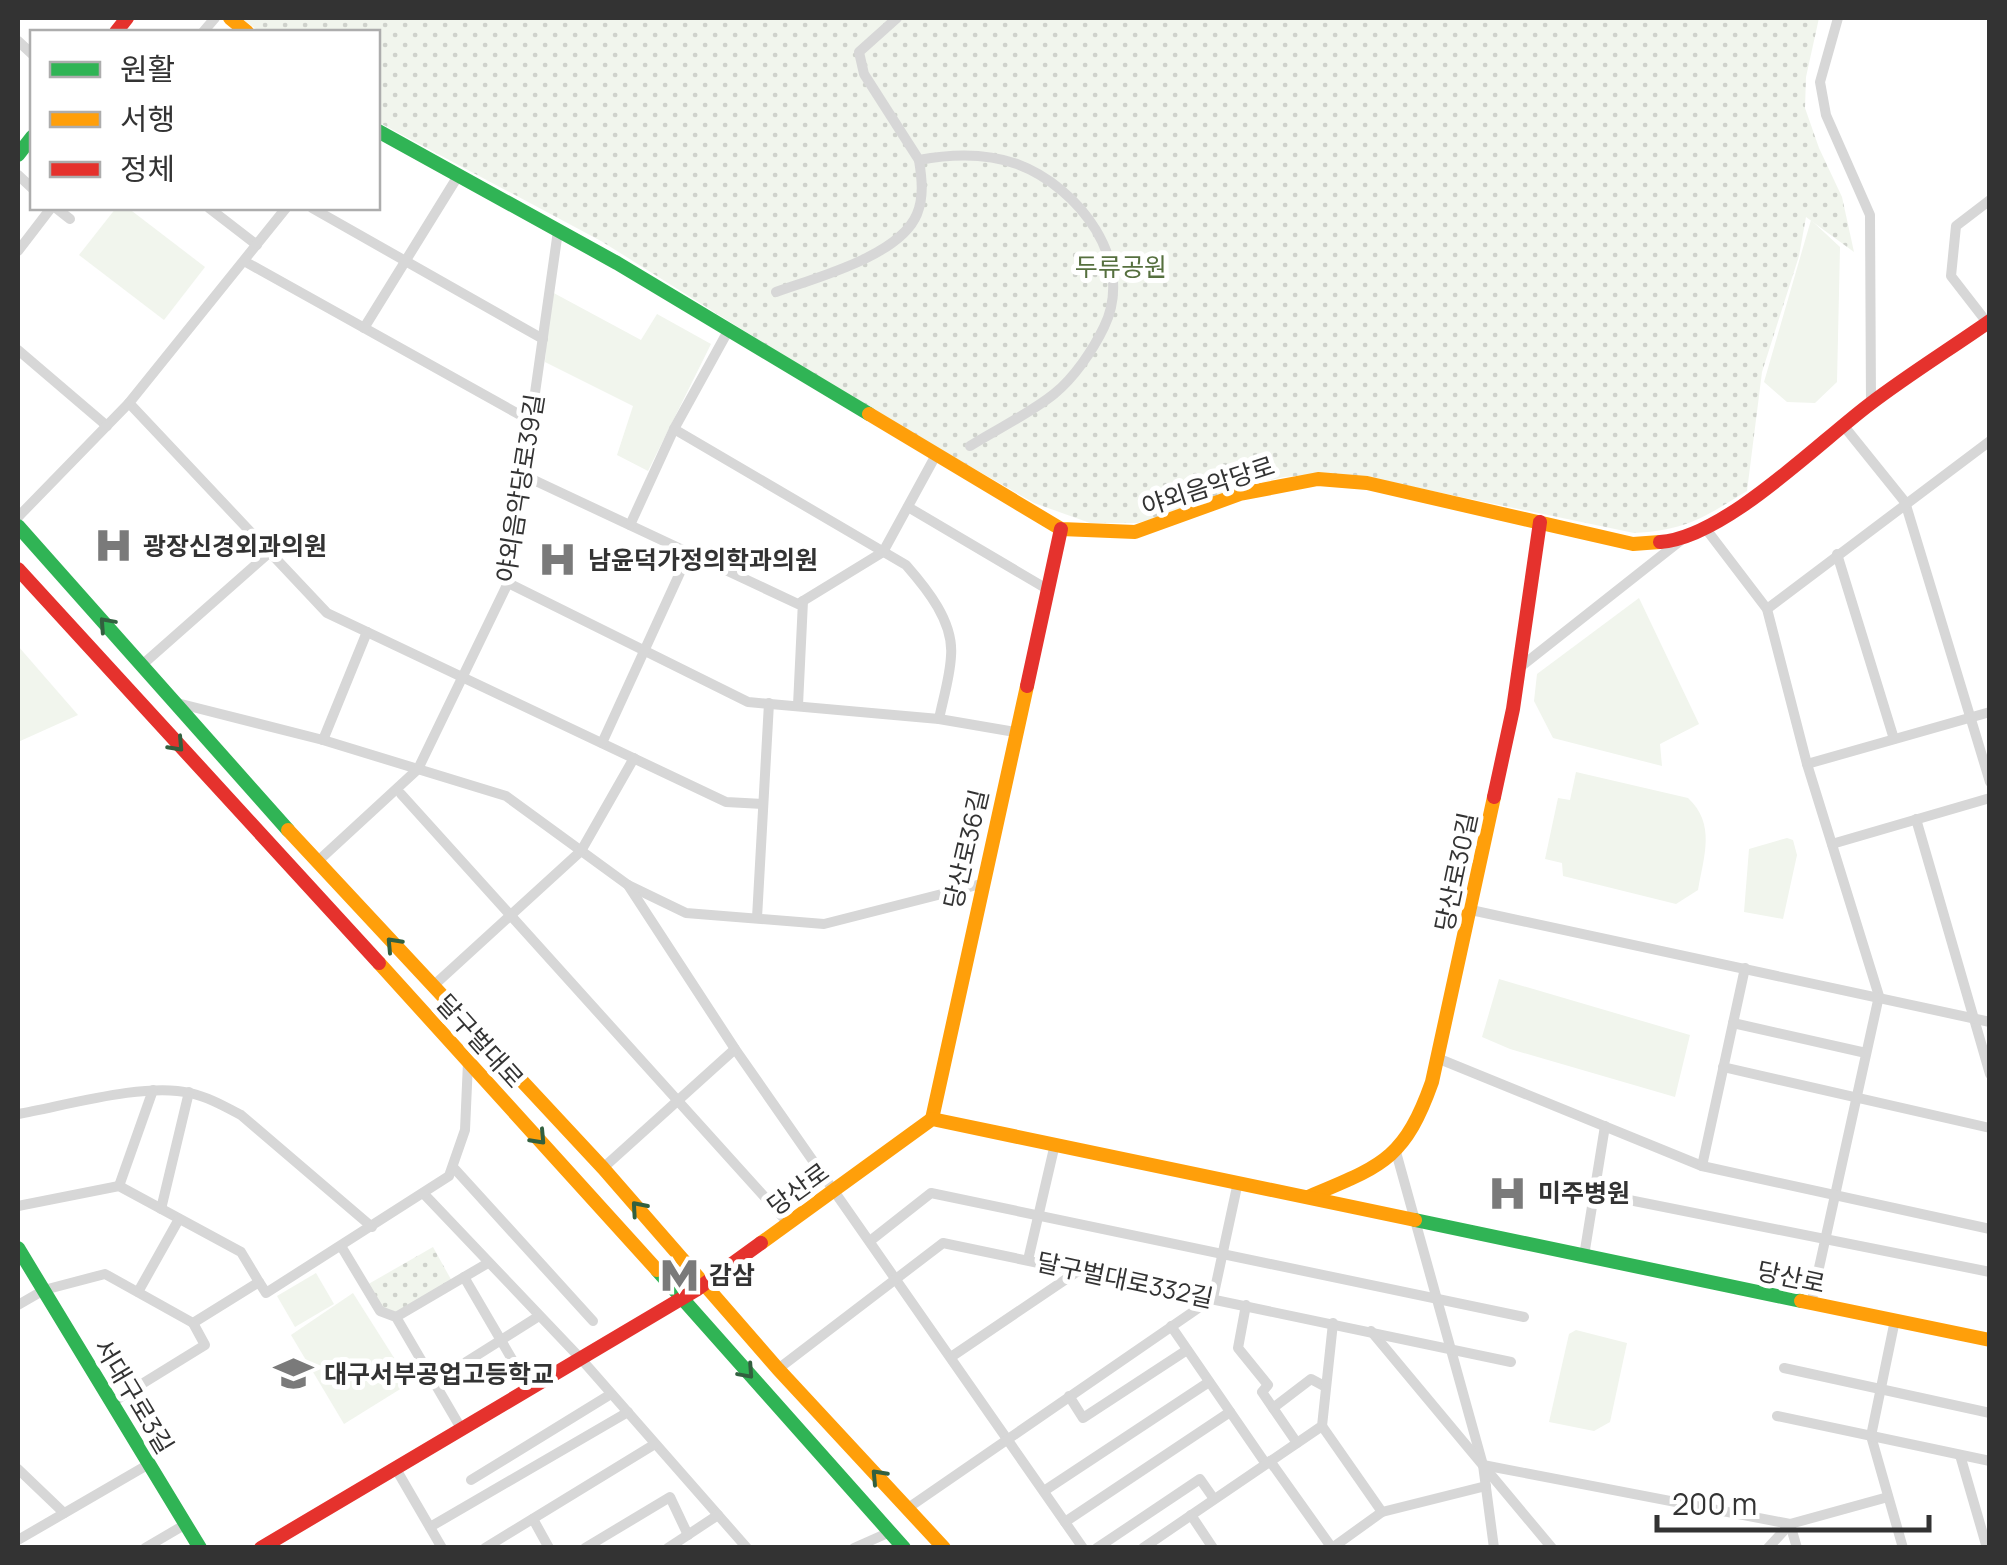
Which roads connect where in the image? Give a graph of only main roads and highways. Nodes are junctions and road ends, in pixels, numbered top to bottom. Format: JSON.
{"nodes":[{"id":1,"x":380,"y":132,"type":"edge"},
{"id":2,"x":1989,"y":324,"type":"edge"},
{"id":3,"x":1540,"y":522,"type":"junction"},
{"id":4,"x":18,"y":526,"type":"edge"},
{"id":5,"x":1060,"y":529,"type":"junction"},
{"id":6,"x":18,"y":568,"type":"edge"},
{"id":7,"x":932,"y":1119,"type":"junction"},
{"id":8,"x":1308,"y":1196,"type":"junction"},
{"id":9,"x":632,"y":1239,"type":"junction"},
{"id":10,"x":670,"y":1246,"type":"junction"},
{"id":11,"x":18,"y":1248,"type":"edge"},
{"id":12,"x":704,"y":1285,"type":"junction"},
{"id":13,"x":682,"y":1298,"type":"junction"},
{"id":14,"x":1990,"y":1340,"type":"edge"},
{"id":15,"x":200,"y":1548,"type":"edge"},
{"id":16,"x":261,"y":1548,"type":"edge"},
{"id":17,"x":904,"y":1548,"type":"edge"},
{"id":18,"x":944,"y":1548,"type":"edge"}],
"edges":[{"from":1,"to":5,"type":"main road","name":"야외음악당로"},
{"from":2,"to":3,"type":"main road","name":"야외음악당로"},
{"from":3,"to":5,"type":"main road","name":"야외음악당로"},
{"from":3,"to":8,"type":"main road","name":"당산로30길"},
{"from":10,"to":4,"type":"main road","name":"달구벌대로","one_way":true},
{"from":5,"to":7,"type":"main road","name":"당산로36길"},
{"from":6,"to":9,"type":"main road","name":"달구벌대로","one_way":true},
{"from":7,"to":8,"type":"main road","name":"당산로"},
{"from":7,"to":12,"type":"main road","name":"당산로"},
{"from":8,"to":14,"type":"main road","name":"당산로"},
{"from":9,"to":10,"type":"main road"},
{"from":9,"to":13,"type":"main road","name":"달구벌대로"},
{"from":10,"to":12,"type":"main road","name":"달구벌대로"},
{"from":11,"to":15,"type":"main road","name":"서대구로3길"},
{"from":12,"to":13,"type":"main road","name":"당산로"},
{"from":18,"to":12,"type":"main road","name":"달구벌대로","one_way":true},
{"from":13,"to":16,"type":"main road","name":"당산로"},
{"from":13,"to":17,"type":"main road","name":"달구벌대로","one_way":true}]}
